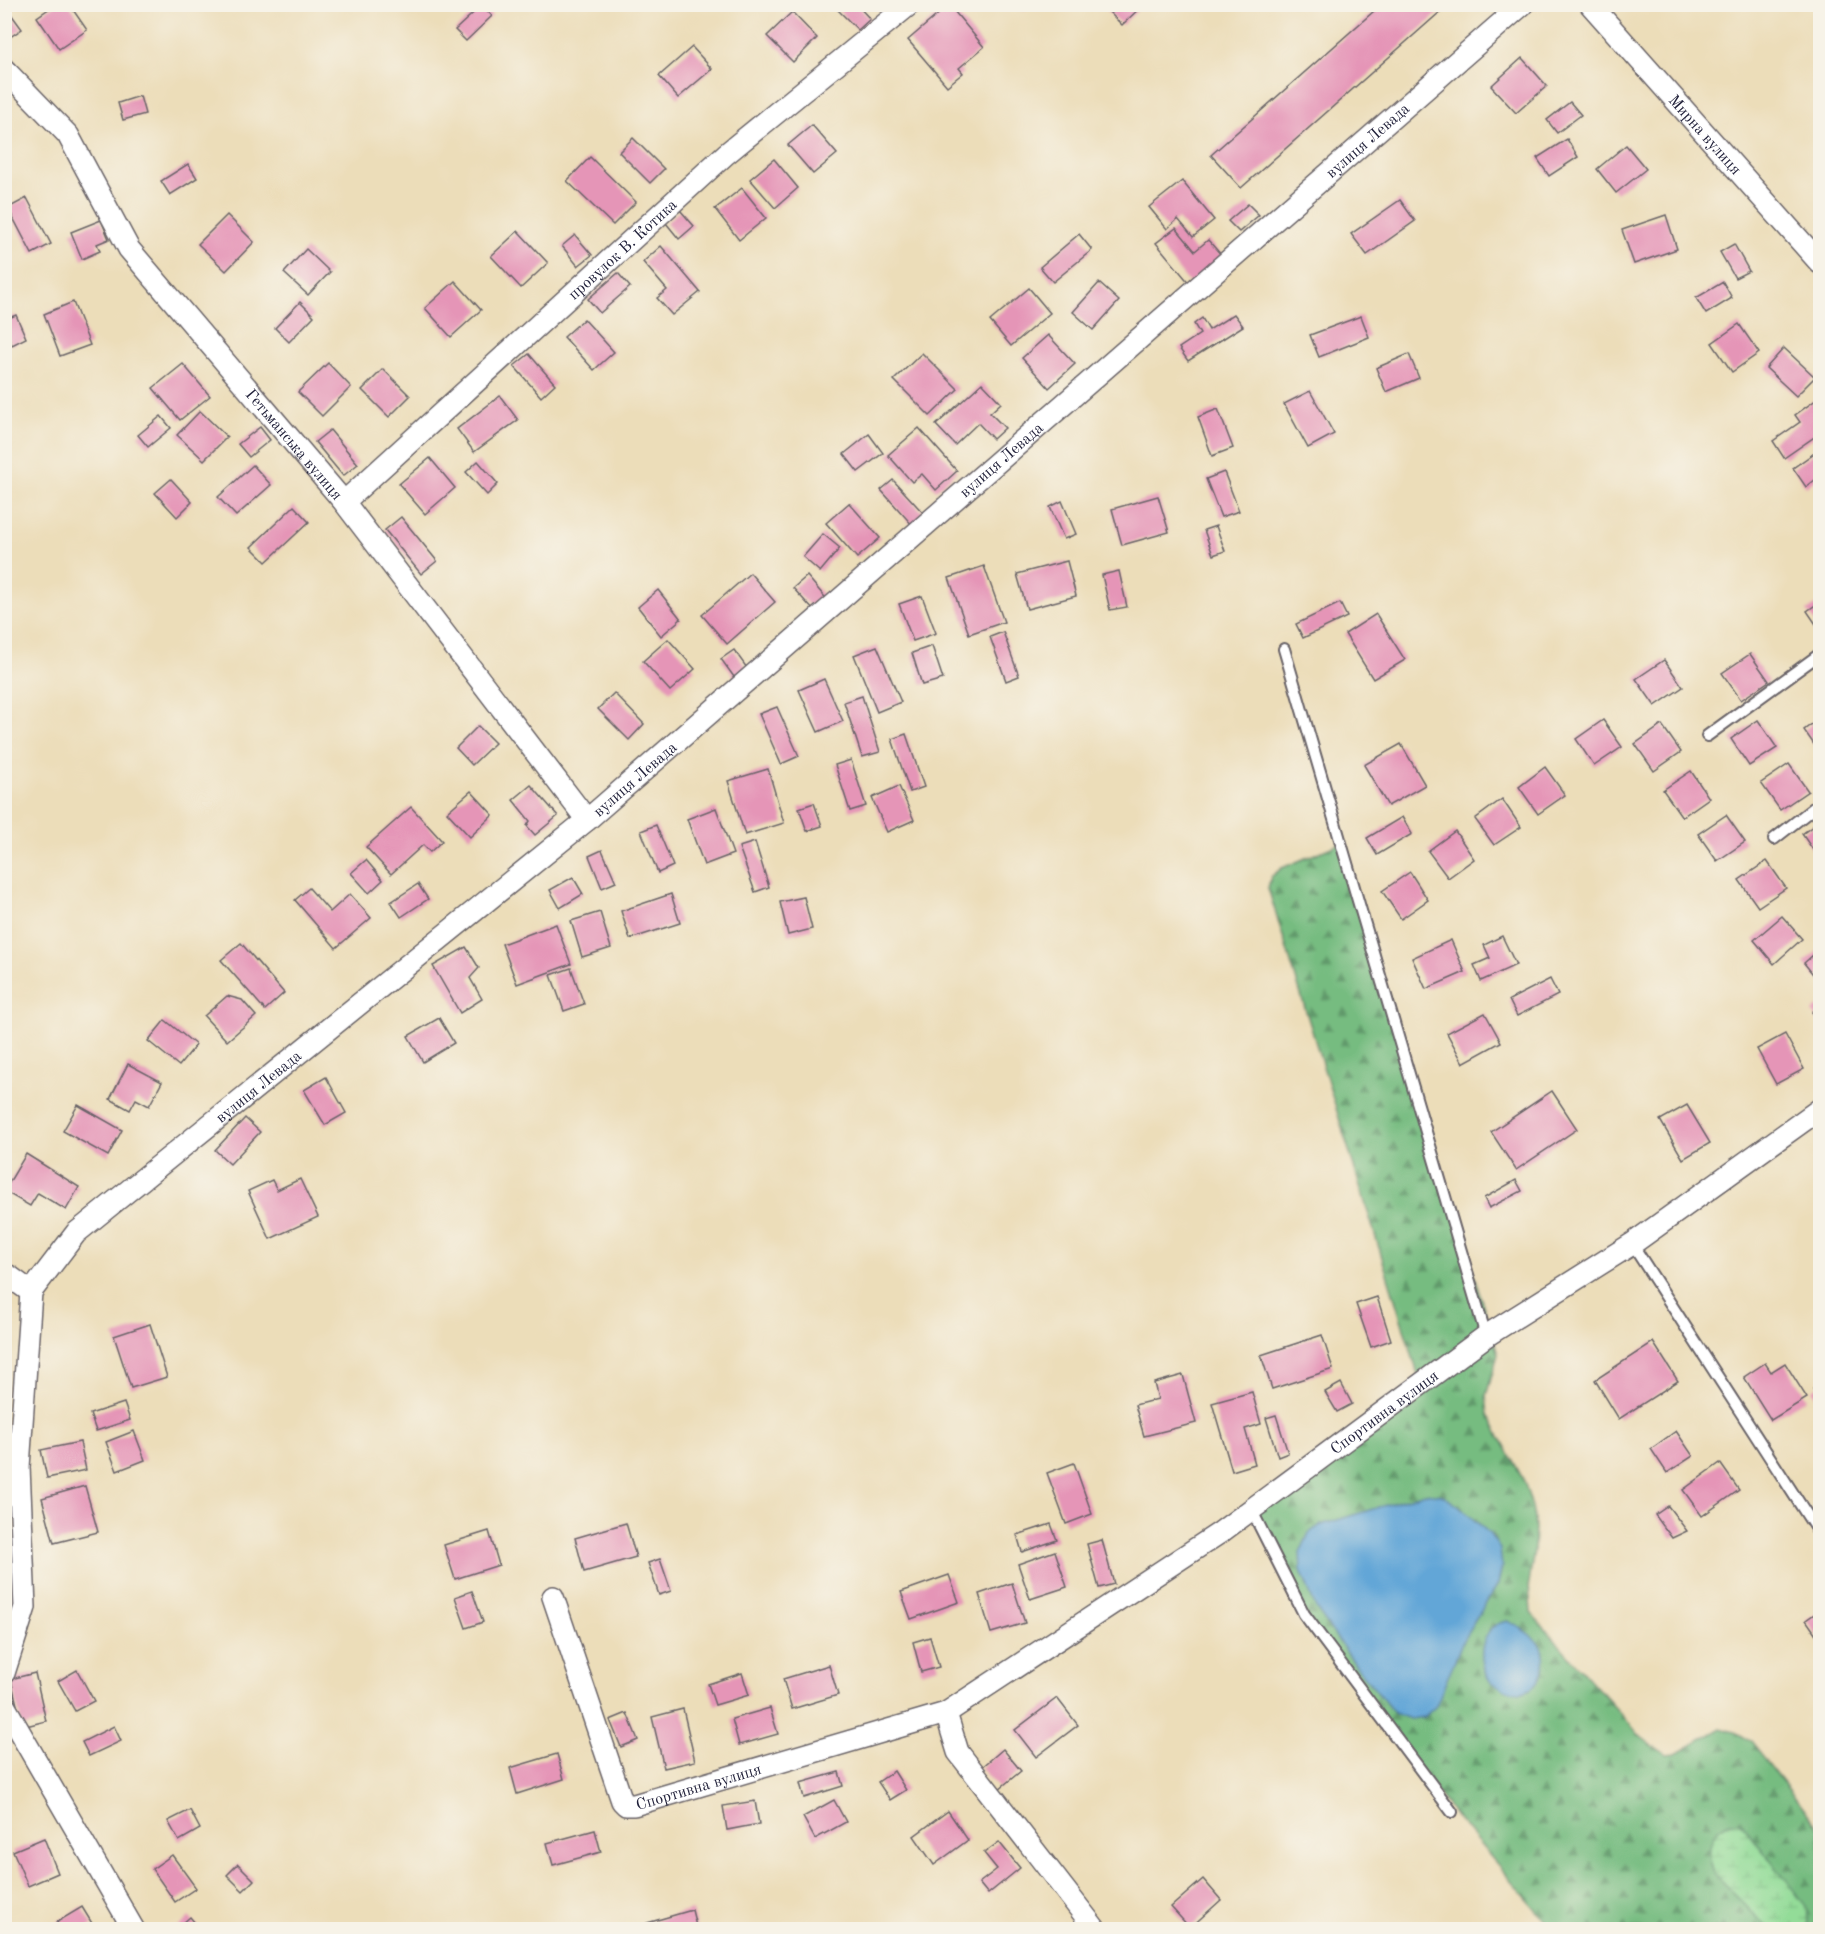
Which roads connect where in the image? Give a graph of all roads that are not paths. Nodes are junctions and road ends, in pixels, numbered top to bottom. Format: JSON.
{"nodes":[{"id":1,"x":910,"y":4,"type":"edge"},
{"id":2,"x":1523,"y":4,"type":"edge"},
{"id":3,"x":1590,"y":4,"type":"edge"},
{"id":4,"x":4,"y":69,"type":"edge"},
{"id":5,"x":1821,"y":263,"type":"edge"},
{"id":6,"x":344,"y":502,"type":"junction"},
{"id":7,"x":1284,"y":649,"type":"dead end"},
{"id":8,"x":1821,"y":654,"type":"edge"},
{"id":9,"x":1707,"y":736,"type":"dead end"},
{"id":10,"x":1821,"y":803,"type":"edge"},
{"id":11,"x":587,"y":820,"type":"junction"},
{"id":12,"x":1774,"y":839,"type":"dead end"},
{"id":13,"x":1821,"y":1109,"type":"edge"},
{"id":14,"x":1632,"y":1244,"type":"junction"},
{"id":15,"x":4,"y":1275,"type":"edge"},
{"id":16,"x":31,"y":1292,"type":"junction"},
{"id":17,"x":1486,"y":1336,"type":"junction"},
{"id":18,"x":1251,"y":1509,"type":"junction"},
{"id":19,"x":1821,"y":1535,"type":"edge"},
{"id":20,"x":553,"y":1597,"type":"dead end"},
{"id":21,"x":4,"y":1673,"type":"edge"},
{"id":22,"x":4,"y":1705,"type":"edge"},
{"id":23,"x":946,"y":1713,"type":"junction"},
{"id":24,"x":1452,"y":1812,"type":"dead end"},
{"id":25,"x":134,"y":1929,"type":"edge"},
{"id":26,"x":1096,"y":1929,"type":"edge"}],
"edges":[{"from":1,"to":6,"type":"street","name":"провулок В. Котика"},
{"from":2,"to":11,"type":"street","name":"вулиця Левада"},
{"from":3,"to":5,"type":"street","name":"Мирна вулиця"},
{"from":4,"to":6,"type":"street","name":"Гетьманська вулиця"},
{"from":6,"to":11,"type":"street","name":"Гетьманська вулиця"},
{"from":7,"to":17,"type":"lane"},
{"from":8,"to":9,"type":"lane"},
{"from":10,"to":12,"type":"lane"},
{"from":11,"to":16,"type":"street","name":"вулиця Левада"},
{"from":13,"to":14,"type":"street","name":"Спортивна вулиця"},
{"from":14,"to":17,"type":"street","name":"Спортивна вулиця"},
{"from":14,"to":19,"type":"lane"},
{"from":15,"to":16,"type":"street"},
{"from":16,"to":21,"type":"street"},
{"from":17,"to":18,"type":"street","name":"Спортивна вулиця"},
{"from":18,"to":23,"type":"street","name":"Спортивна вулиця"},
{"from":18,"to":24,"type":"lane"},
{"from":20,"to":23,"type":"street","name":"Спортивна вулиця"},
{"from":22,"to":25,"type":"street"},
{"from":23,"to":26,"type":"street"}]}
